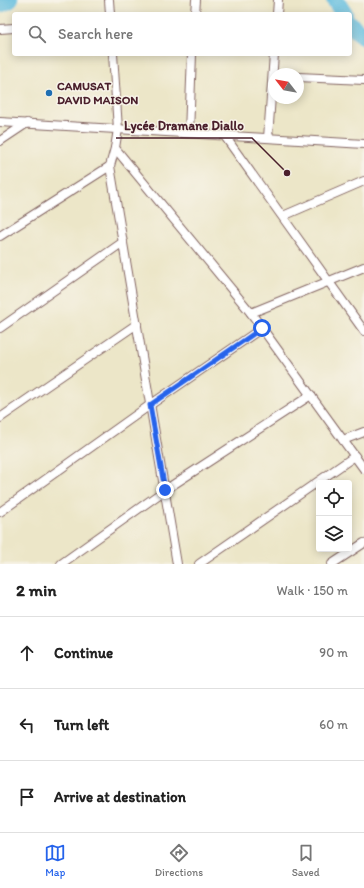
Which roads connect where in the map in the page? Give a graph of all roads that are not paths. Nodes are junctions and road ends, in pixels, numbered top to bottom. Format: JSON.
{"nodes":[{"id":1,"x":109,"y":0,"type":"edge"},
{"id":2,"x":196,"y":0,"type":"edge"},
{"id":3,"x":278,"y":0,"type":"edge"},
{"id":4,"x":110,"y":12,"type":"edge"},
{"id":5,"x":195,"y":12,"type":"edge"},
{"id":6,"x":277,"y":12,"type":"edge"},
{"id":7,"x":12,"y":28,"type":"edge"},
{"id":8,"x":0,"y":29,"type":"edge"},
{"id":9,"x":112,"y":56,"type":"edge"},
{"id":10,"x":192,"y":56,"type":"edge"},
{"id":11,"x":274,"y":56,"type":"edge"},
{"id":12,"x":273,"y":68,"type":"edge"},
{"id":13,"x":304,"y":76,"type":"edge"},
{"id":14,"x":364,"y":80,"type":"edge"},
{"id":15,"x":271,"y":104,"type":"edge"},
{"id":16,"x":0,"y":122,"type":"edge"},
{"id":17,"x":27,"y":123,"type":"junction"},
{"id":18,"x":118,"y":129,"type":"junction"},
{"id":19,"x":189,"y":133,"type":"junction"},
{"id":20,"x":224,"y":135,"type":"junction"},
{"id":21,"x":268,"y":138,"type":"junction"},
{"id":22,"x":0,"y":141,"type":"edge"},
{"id":23,"x":364,"y":144,"type":"edge"},
{"id":24,"x":115,"y":148,"type":"junction"},
{"id":25,"x":110,"y":166,"type":"junction"},
{"id":26,"x":364,"y":181,"type":"edge"},
{"id":27,"x":283,"y":216,"type":"junction"},
{"id":28,"x":0,"y":236,"type":"edge"},
{"id":29,"x":123,"y":242,"type":"junction"},
{"id":30,"x":364,"y":267,"type":"edge"},
{"id":31,"x":329,"y":281,"type":"junction"},
{"id":32,"x":251,"y":313,"type":"junction"},
{"id":33,"x":137,"y":324,"type":"junction"},
{"id":34,"x":0,"y":328,"type":"edge"},
{"id":35,"x":262,"y":328,"type":"junction"},
{"id":36,"x":364,"y":331,"type":"edge"},
{"id":37,"x":311,"y":395,"type":"junction"},
{"id":38,"x":150,"y":405,"type":"junction"},
{"id":39,"x":0,"y":418,"type":"edge"},
{"id":40,"x":364,"y":432,"type":"edge"},
{"id":41,"x":343,"y":440,"type":"junction"},
{"id":42,"x":355,"y":456,"type":"junction"},
{"id":43,"x":364,"y":468,"type":"edge"},
{"id":44,"x":165,"y":490,"type":"junction"},
{"id":45,"x":0,"y":512,"type":"edge"},
{"id":46,"x":364,"y":543,"type":"edge"},
{"id":47,"x":61,"y":564,"type":"edge"},
{"id":48,"x":177,"y":564,"type":"edge"},
{"id":49,"x":199,"y":564,"type":"edge"},
{"id":50,"x":332,"y":564,"type":"edge"}],
"edges":[{"from":1,"to":4,"type":"street"},
{"from":2,"to":5,"type":"street"},
{"from":3,"to":6,"type":"street"},
{"from":7,"to":8,"type":"street"},
{"from":9,"to":18,"type":"street"},
{"from":10,"to":19,"type":"street"},
{"from":11,"to":12,"type":"street"},
{"from":13,"to":14,"type":"street"},
{"from":15,"to":21,"type":"street"},
{"from":16,"to":17,"type":"street"},
{"from":17,"to":18,"type":"street"},
{"from":17,"to":22,"type":"street"},
{"from":18,"to":19,"type":"street"},
{"from":18,"to":24,"type":"street"},
{"from":19,"to":20,"type":"street"},
{"from":20,"to":21,"type":"street"},
{"from":20,"to":27,"type":"street"},
{"from":21,"to":23,"type":"street"},
{"from":24,"to":25,"type":"street"},
{"from":24,"to":32,"type":"street"},
{"from":25,"to":28,"type":"street"},
{"from":25,"to":29,"type":"street"},
{"from":26,"to":27,"type":"street"},
{"from":27,"to":31,"type":"street"},
{"from":29,"to":33,"type":"street"},
{"from":29,"to":34,"type":"street"},
{"from":30,"to":31,"type":"street"},
{"from":31,"to":32,"type":"street"},
{"from":31,"to":36,"type":"street"},
{"from":32,"to":35,"type":"street"},
{"from":33,"to":38,"type":"street"},
{"from":33,"to":39,"type":"street"},
{"from":35,"to":37,"type":"street"},
{"from":35,"to":38,"type":"street"},
{"from":37,"to":41,"type":"street"},
{"from":37,"to":44,"type":"street"},
{"from":38,"to":44,"type":"street"},
{"from":38,"to":45,"type":"street"},
{"from":40,"to":41,"type":"street"},
{"from":41,"to":42,"type":"street"},
{"from":42,"to":43,"type":"street"},
{"from":42,"to":49,"type":"street"},
{"from":44,"to":47,"type":"street"},
{"from":44,"to":48,"type":"street"},
{"from":46,"to":50,"type":"street"}]}
